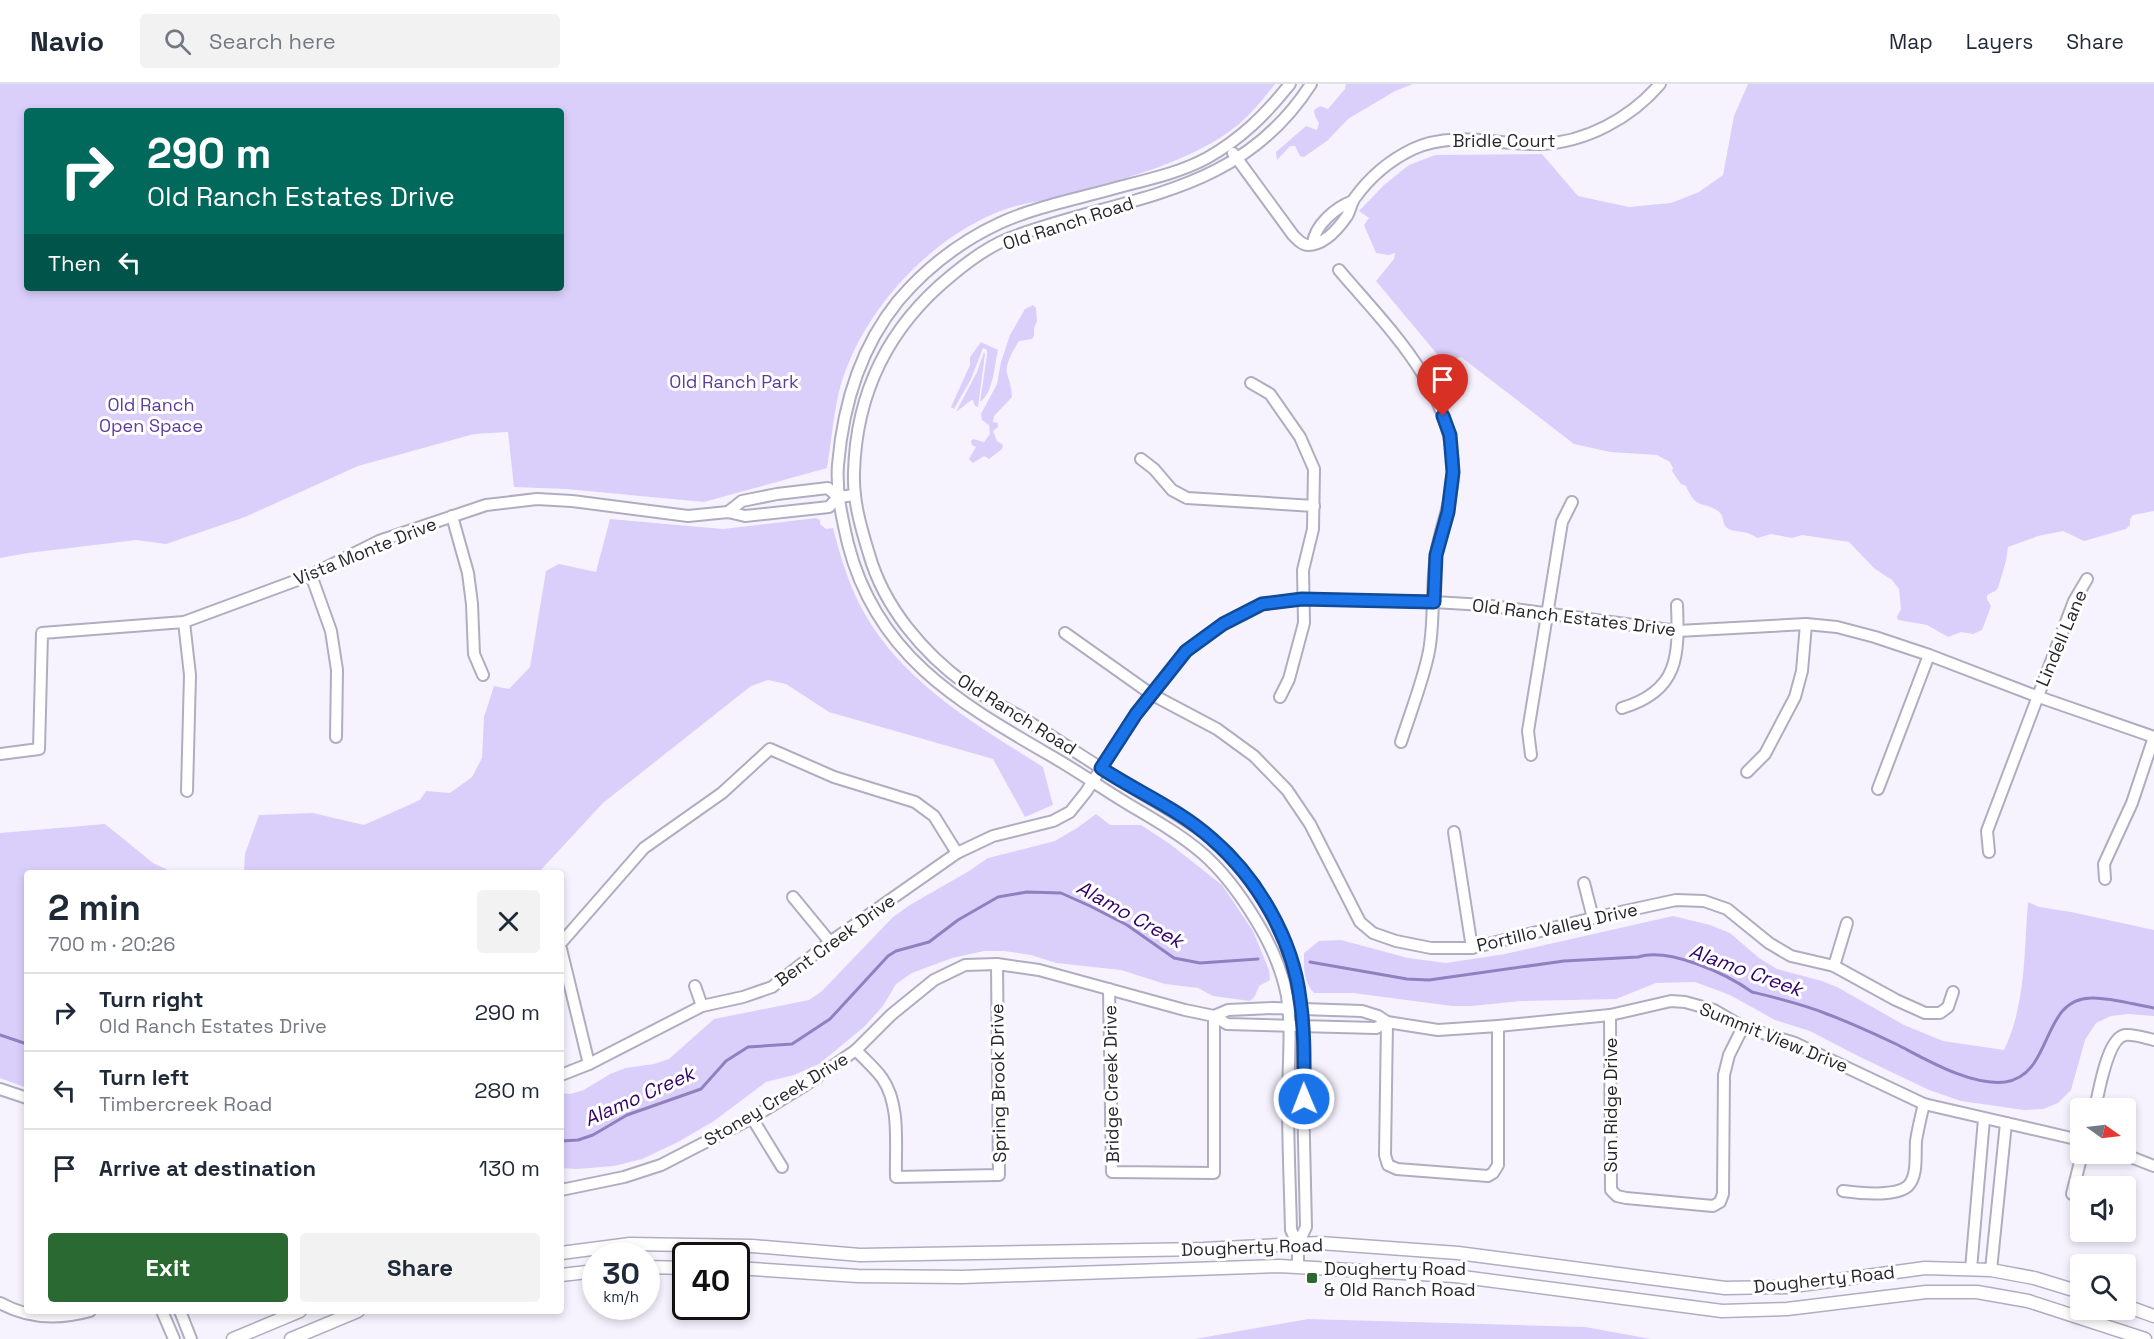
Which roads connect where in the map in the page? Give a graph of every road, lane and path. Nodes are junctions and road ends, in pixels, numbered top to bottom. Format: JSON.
{"nodes":[{"id":1,"x":1290,"y":84,"type":"edge"},
{"id":2,"x":1311,"y":84,"type":"edge"},
{"id":3,"x":1660,"y":84,"type":"edge"},
{"id":4,"x":1227,"y":145,"type":"junction"},
{"id":5,"x":1237,"y":158,"type":"junction"},
{"id":6,"x":1339,"y":270,"type":"dead end"},
{"id":7,"x":1251,"y":383,"type":"dead end"},
{"id":8,"x":1140,"y":459,"type":"dead end"},
{"id":9,"x":855,"y":495,"type":"junction"},
{"id":10,"x":838,"y":497,"type":"junction"},
{"id":11,"x":1572,"y":502,"type":"dead end"},
{"id":12,"x":1314,"y":506,"type":"junction"},
{"id":13,"x":728,"y":512,"type":"junction"},
{"id":14,"x":452,"y":516,"type":"junction"},
{"id":15,"x":311,"y":575,"type":"junction"},
{"id":16,"x":2087,"y":579,"type":"dead end"},
{"id":17,"x":1302,"y":599,"type":"junction"},
{"id":18,"x":1434,"y":602,"type":"junction"},
{"id":19,"x":1677,"y":605,"type":"dead end"},
{"id":20,"x":1547,"y":615,"type":"junction"},
{"id":21,"x":184,"y":622,"type":"junction"},
{"id":22,"x":1806,"y":624,"type":"junction"},
{"id":23,"x":1678,"y":631,"type":"junction"},
{"id":24,"x":1065,"y":633,"type":"dead end"},
{"id":25,"x":1929,"y":655,"type":"junction"},
{"id":26,"x":483,"y":675,"type":"dead end"},
{"id":27,"x":1151,"y":694,"type":"junction"},
{"id":28,"x":2036,"y":696,"type":"junction"},
{"id":29,"x":1280,"y":697,"type":"dead end"},
{"id":30,"x":1622,"y":708,"type":"dead end"},
{"id":31,"x":336,"y":737,"type":"dead end"},
{"id":32,"x":2154,"y":737,"type":"edge"},
{"id":33,"x":1401,"y":742,"type":"dead end"},
{"id":34,"x":0,"y":754,"type":"edge"},
{"id":35,"x":1531,"y":755,"type":"dead end"},
{"id":36,"x":1101,"y":768,"type":"junction"},
{"id":37,"x":1747,"y":772,"type":"dead end"},
{"id":38,"x":1093,"y":782,"type":"junction"},
{"id":39,"x":1878,"y":789,"type":"dead end"},
{"id":40,"x":187,"y":791,"type":"dead end"},
{"id":41,"x":1454,"y":832,"type":"dead end"},
{"id":42,"x":1989,"y":852,"type":"dead end"},
{"id":43,"x":957,"y":853,"type":"junction"},
{"id":44,"x":2104,"y":879,"type":"dead end"},
{"id":45,"x":1584,"y":883,"type":"dead end"},
{"id":46,"x":793,"y":897,"type":"dead end"},
{"id":47,"x":1593,"y":918,"type":"junction"},
{"id":48,"x":1847,"y":923,"type":"dead end"},
{"id":49,"x":564,"y":940,"type":"edge"},
{"id":50,"x":830,"y":942,"type":"junction"},
{"id":51,"x":1472,"y":948,"type":"junction"},
{"id":52,"x":564,"y":961,"type":"edge"},
{"id":53,"x":997,"y":964,"type":"junction"},
{"id":54,"x":1834,"y":966,"type":"junction"},
{"id":55,"x":695,"y":986,"type":"dead end"},
{"id":56,"x":1109,"y":989,"type":"junction"},
{"id":57,"x":1953,"y":992,"type":"dead end"},
{"id":58,"x":702,"y":1006,"type":"junction"},
{"id":59,"x":1287,"y":1009,"type":"junction"},
{"id":60,"x":1301,"y":1009,"type":"junction"},
{"id":61,"x":1610,"y":1014,"type":"junction"},
{"id":62,"x":1214,"y":1016,"type":"junction"},
{"id":63,"x":1386,"y":1022,"type":"junction"},
{"id":64,"x":1288,"y":1026,"type":"junction"},
{"id":65,"x":1302,"y":1026,"type":"junction"},
{"id":66,"x":1498,"y":1026,"type":"junction"},
{"id":67,"x":1743,"y":1027,"type":"junction"},
{"id":68,"x":2154,"y":1040,"type":"edge"},
{"id":69,"x":856,"y":1050,"type":"junction"},
{"id":70,"x":589,"y":1064,"type":"junction"},
{"id":71,"x":564,"y":1074,"type":"edge"},
{"id":72,"x":0,"y":1089,"type":"edge"},
{"id":73,"x":24,"y":1097,"type":"edge"},
{"id":74,"x":2098,"y":1098,"type":"edge"},
{"id":75,"x":1924,"y":1104,"type":"junction"},
{"id":76,"x":752,"y":1118,"type":"junction"},
{"id":77,"x":1984,"y":1119,"type":"junction"},
{"id":78,"x":2006,"y":1124,"type":"junction"},
{"id":79,"x":2070,"y":1138,"type":"edge"},
{"id":80,"x":2136,"y":1159,"type":"edge"},
{"id":81,"x":2154,"y":1166,"type":"edge"},
{"id":82,"x":782,"y":1167,"type":"dead end"},
{"id":83,"x":564,"y":1189,"type":"edge"},
{"id":84,"x":1843,"y":1191,"type":"dead end"},
{"id":85,"x":1298,"y":1244,"type":"junction"},
{"id":86,"x":564,"y":1253,"type":"edge"},
{"id":87,"x":1298,"y":1267,"type":"junction"},
{"id":88,"x":750,"y":1269,"type":"edge"},
{"id":89,"x":1971,"y":1269,"type":"junction"},
{"id":90,"x":1991,"y":1270,"type":"junction"},
{"id":91,"x":582,"y":1273,"type":"edge"},
{"id":92,"x":564,"y":1275,"type":"edge"},
{"id":93,"x":2070,"y":1289,"type":"edge"},
{"id":94,"x":0,"y":1302,"type":"edge"},
{"id":95,"x":2136,"y":1310,"type":"edge"},
{"id":96,"x":24,"y":1313,"type":"edge"},
{"id":97,"x":27,"y":1314,"type":"edge"},
{"id":98,"x":79,"y":1314,"type":"edge"},
{"id":99,"x":163,"y":1314,"type":"edge"},
{"id":100,"x":181,"y":1314,"type":"edge"},
{"id":101,"x":293,"y":1314,"type":"edge"},
{"id":102,"x":351,"y":1314,"type":"edge"},
{"id":103,"x":2154,"y":1316,"type":"edge"},
{"id":104,"x":174,"y":1339,"type":"edge"},
{"id":105,"x":191,"y":1339,"type":"edge"},
{"id":106,"x":233,"y":1339,"type":"edge"},
{"id":107,"x":291,"y":1339,"type":"edge"},
{"id":108,"x":2145,"y":1339,"type":"edge"}],
"edges":[{"from":1,"to":4,"type":"street","name":"Old Ranch Road"},
{"from":2,"to":5,"type":"street","name":"Old Ranch Road"},
{"from":3,"to":5,"type":"street","name":"Bridle Court"},
{"from":4,"to":5,"type":"street","name":"Bridle Court"},
{"from":4,"to":10,"type":"street","name":"Old Ranch Road"},
{"from":5,"to":9,"type":"street","name":"Old Ranch Road"},
{"from":6,"to":18,"type":"street"},
{"from":7,"to":12,"type":"street"},
{"from":8,"to":12,"type":"street"},
{"from":9,"to":10,"type":"street","name":"Vista Monte Drive"},
{"from":9,"to":36,"type":"street","name":"Old Ranch Road"},
{"from":10,"to":13,"type":"street","name":"Vista Monte Drive"},
{"from":10,"to":13,"type":"street","name":"Vista Monte Drive"},
{"from":10,"to":38,"type":"street","name":"Old Ranch Road"},
{"from":11,"to":20,"type":"street"},
{"from":12,"to":17,"type":"street"},
{"from":13,"to":14,"type":"street","name":"Vista Monte Drive"},
{"from":14,"to":15,"type":"street","name":"Vista Monte Drive"},
{"from":14,"to":26,"type":"street"},
{"from":15,"to":21,"type":"street","name":"Vista Monte Drive"},
{"from":15,"to":31,"type":"street"},
{"from":16,"to":28,"type":"street","name":"Lindell Lane"},
{"from":17,"to":18,"type":"street","name":"Old Ranch Estates Drive"},
{"from":17,"to":27,"type":"street","name":"Old Ranch Estates Drive"},
{"from":17,"to":29,"type":"street"},
{"from":18,"to":20,"type":"street","name":"Old Ranch Estates Drive"},
{"from":18,"to":33,"type":"street"},
{"from":19,"to":23,"type":"street"},
{"from":20,"to":23,"type":"street","name":"Old Ranch Estates Drive"},
{"from":20,"to":35,"type":"street"},
{"from":21,"to":34,"type":"street","name":"Vista Monte Drive"},
{"from":21,"to":40,"type":"street"},
{"from":22,"to":23,"type":"street","name":"Old Ranch Estates Drive"},
{"from":22,"to":25,"type":"street","name":"Old Ranch Estates Drive"},
{"from":22,"to":37,"type":"street"},
{"from":23,"to":30,"type":"street"},
{"from":24,"to":27,"type":"street","name":"Portillo Valley Drive"},
{"from":25,"to":28,"type":"street","name":"Old Ranch Estates Drive"},
{"from":25,"to":39,"type":"street"},
{"from":27,"to":36,"type":"street","name":"Old Ranch Estates Drive"},
{"from":27,"to":51,"type":"street","name":"Portillo Valley Drive"},
{"from":28,"to":32,"type":"street","name":"Old Ranch Estates Drive"},
{"from":28,"to":42,"type":"street","name":"Lindell Lane"},
{"from":32,"to":44,"type":"street"},
{"from":36,"to":38,"type":"street","name":"Old Ranch Estates Drive"},
{"from":36,"to":60,"type":"street","name":"Old Ranch Road"},
{"from":38,"to":43,"type":"street","name":"Bent Creek Drive"},
{"from":38,"to":59,"type":"street","name":"Old Ranch Road"},
{"from":41,"to":51,"type":"street"},
{"from":43,"to":49,"type":"street"},
{"from":43,"to":50,"type":"street","name":"Bent Creek Drive"},
{"from":45,"to":47,"type":"street"},
{"from":46,"to":50,"type":"street"},
{"from":47,"to":51,"type":"street","name":"Portillo Valley Drive"},
{"from":47,"to":54,"type":"street","name":"Portillo Valley Drive"},
{"from":48,"to":54,"type":"street"},
{"from":50,"to":58,"type":"street","name":"Bent Creek Drive"},
{"from":52,"to":70,"type":"street"},
{"from":53,"to":56,"type":"street","name":"Stoney Creek Drive"},
{"from":53,"to":69,"type":"street","name":"Stoney Creek Drive"},
{"from":53,"to":69,"type":"street","name":"Spring Brook Drive"},
{"from":54,"to":57,"type":"street","name":"Portillo Valley Drive"},
{"from":55,"to":58,"type":"street"},
{"from":56,"to":62,"type":"street","name":"Stoney Creek Drive"},
{"from":56,"to":62,"type":"street","name":"Bridge Creek Drive"},
{"from":58,"to":70,"type":"street","name":"Bent Creek Drive"},
{"from":59,"to":60,"type":"street","name":"Summit View Drive"},
{"from":59,"to":62,"type":"street","name":"Stoney Creek Drive"},
{"from":59,"to":64,"type":"street","name":"Old Ranch Road"},
{"from":60,"to":63,"type":"street","name":"Summit View Drive"},
{"from":60,"to":65,"type":"street","name":"Old Ranch Road"},
{"from":61,"to":66,"type":"street","name":"Summit View Drive"},
{"from":61,"to":67,"type":"street","name":"Summit View Drive"},
{"from":61,"to":67,"type":"street","name":"Sun Ridge Drive"},
{"from":62,"to":64,"type":"street","name":"Stoney Creek Drive"},
{"from":63,"to":65,"type":"street","name":"Summit View Drive"},
{"from":63,"to":66,"type":"street","name":"Summit View Drive"},
{"from":63,"to":66,"type":"street"},
{"from":64,"to":65,"type":"street","name":"Summit View Drive"},
{"from":64,"to":85,"type":"street","name":"Old Ranch Road"},
{"from":65,"to":85,"type":"street","name":"Old Ranch Road"},
{"from":67,"to":75,"type":"street","name":"Summit View Drive"},
{"from":68,"to":74,"type":"street"},
{"from":69,"to":76,"type":"street","name":"Stoney Creek Drive"},
{"from":70,"to":71,"type":"street","name":"Bent Creek Drive"},
{"from":72,"to":73,"type":"street"},
{"from":75,"to":77,"type":"street","name":"Summit View Drive"},
{"from":75,"to":84,"type":"street"},
{"from":76,"to":82,"type":"street"},
{"from":76,"to":83,"type":"street","name":"Stoney Creek Drive"},
{"from":77,"to":78,"type":"street","name":"Summit View Drive"},
{"from":77,"to":89,"type":"street"},
{"from":78,"to":79,"type":"street","name":"Summit View Drive"},
{"from":78,"to":90,"type":"street"},
{"from":80,"to":81,"type":"street"},
{"from":85,"to":86,"type":"main road","name":"Dougherty Road"},
{"from":85,"to":87,"type":"street","name":"Old Ranch Road"},
{"from":85,"to":89,"type":"main road","name":"Dougherty Road"},
{"from":87,"to":88,"type":"main road","name":"Dougherty Road"},
{"from":87,"to":108,"type":"main road","name":"Dougherty Road"},
{"from":89,"to":90,"type":"main road","name":"Dougherty Road"},
{"from":90,"to":93,"type":"main road","name":"Dougherty Road"},
{"from":91,"to":92,"type":"main road"},
{"from":94,"to":96,"type":"street"},
{"from":95,"to":103,"type":"main road"},
{"from":97,"to":98,"type":"street"},
{"from":99,"to":104,"type":"street"},
{"from":100,"to":105,"type":"street"},
{"from":101,"to":106,"type":"main road"},
{"from":102,"to":107,"type":"main road"}]}
